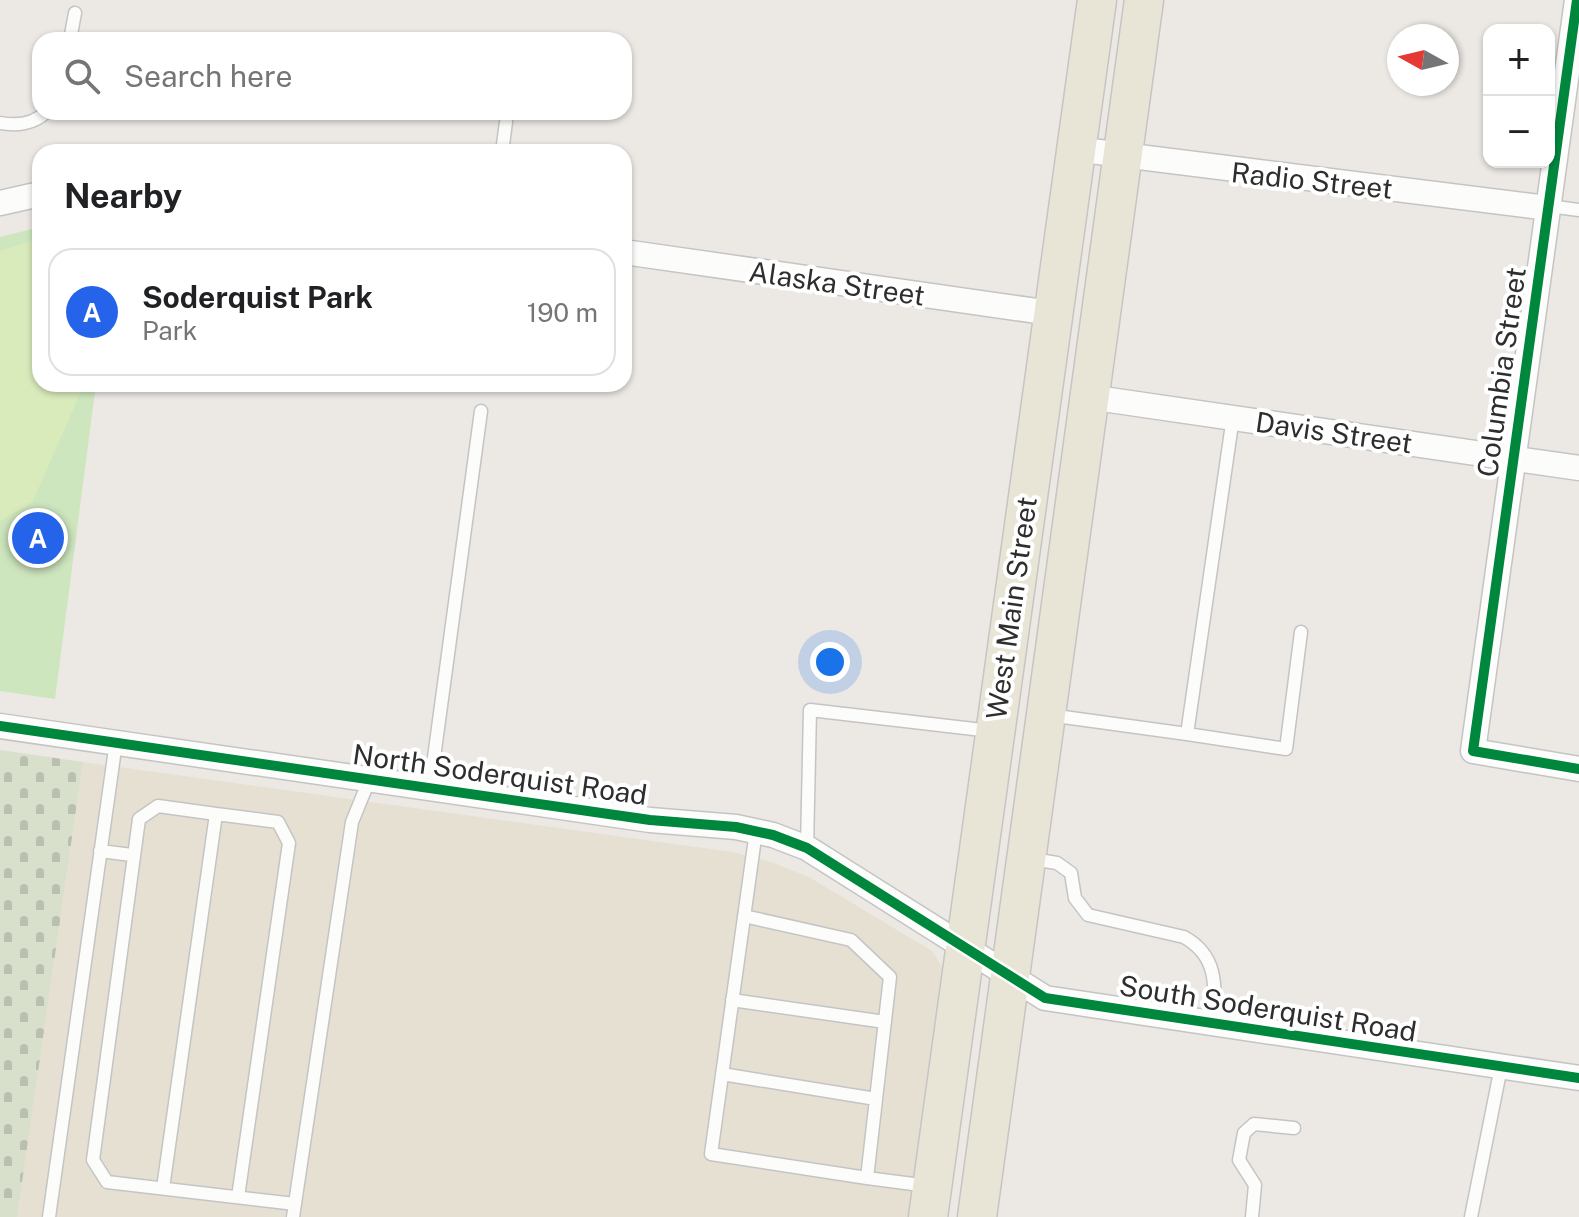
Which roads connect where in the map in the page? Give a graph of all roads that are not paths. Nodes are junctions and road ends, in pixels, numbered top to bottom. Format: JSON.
{"nodes":[{"id":1,"x":1097,"y":0,"type":"edge"},
{"id":2,"x":1144,"y":0,"type":"edge"},
{"id":3,"x":1577,"y":0,"type":"edge"},
{"id":4,"x":75,"y":13,"type":"dead end"},
{"id":5,"x":71,"y":32,"type":"edge"},
{"id":6,"x":36,"y":120,"type":"edge"},
{"id":7,"x":506,"y":122,"type":"dead end"},
{"id":8,"x":0,"y":123,"type":"edge"},
{"id":9,"x":503,"y":144,"type":"edge"},
{"id":10,"x":1075,"y":149,"type":"junction"},
{"id":11,"x":1123,"y":155,"type":"junction"},
{"id":12,"x":32,"y":196,"type":"edge"},
{"id":13,"x":0,"y":203,"type":"edge"},
{"id":14,"x":1549,"y":207,"type":"junction"},
{"id":15,"x":1579,"y":210,"type":"edge"},
{"id":16,"x":632,"y":253,"type":"edge"},
{"id":17,"x":1051,"y":313,"type":"junction"},
{"id":18,"x":1089,"y":397,"type":"junction"},
{"id":19,"x":481,"y":411,"type":"dead end"},
{"id":20,"x":1233,"y":417,"type":"junction"},
{"id":21,"x":1513,"y":458,"type":"junction"},
{"id":22,"x":1579,"y":468,"type":"edge"},
{"id":23,"x":1301,"y":632,"type":"dead end"},
{"id":24,"x":1046,"y":715,"type":"junction"},
{"id":25,"x":0,"y":726,"type":"edge"},
{"id":26,"x":994,"y":732,"type":"junction"},
{"id":27,"x":1187,"y":734,"type":"junction"},
{"id":28,"x":116,"y":742,"type":"junction"},
{"id":29,"x":1579,"y":769,"type":"edge"},
{"id":30,"x":370,"y":778,"type":"junction"},
{"id":31,"x":430,"y":787,"type":"junction"},
{"id":32,"x":216,"y":814,"type":"junction"},
{"id":33,"x":756,"y":831,"type":"junction"},
{"id":34,"x":807,"y":848,"type":"junction"},
{"id":35,"x":100,"y":851,"type":"junction"},
{"id":36,"x":132,"y":855,"type":"junction"},
{"id":37,"x":1025,"y":858,"type":"junction"},
{"id":38,"x":744,"y":916,"type":"junction"},
{"id":39,"x":966,"y":945,"type":"junction"},
{"id":40,"x":1009,"y":974,"type":"junction"},
{"id":41,"x":732,"y":1000,"type":"junction"},
{"id":42,"x":885,"y":1022,"type":"junction"},
{"id":43,"x":1213,"y":1025,"type":"junction"},
{"id":44,"x":1501,"y":1067,"type":"junction"},
{"id":45,"x":722,"y":1074,"type":"junction"},
{"id":46,"x":1579,"y":1078,"type":"edge"},
{"id":47,"x":876,"y":1099,"type":"junction"},
{"id":48,"x":1294,"y":1128,"type":"dead end"},
{"id":49,"x":867,"y":1178,"type":"junction"},
{"id":50,"x":163,"y":1188,"type":"junction"},
{"id":51,"x":238,"y":1197,"type":"junction"},
{"id":52,"x":930,"y":1202,"type":"edge"},
{"id":53,"x":294,"y":1210,"type":"edge"},
{"id":54,"x":49,"y":1217,"type":"edge"},
{"id":55,"x":977,"y":1217,"type":"edge"},
{"id":56,"x":1252,"y":1217,"type":"edge"},
{"id":57,"x":1471,"y":1217,"type":"edge"}],
"edges":[{"from":1,"to":10,"type":"main road","name":"West Main Street"},
{"from":2,"to":11,"type":"main road","name":"West Main Street"},
{"from":3,"to":14,"type":"street","name":"Columbia Street"},
{"from":4,"to":5,"type":"lane"},
{"from":6,"to":8,"type":"lane"},
{"from":7,"to":9,"type":"lane"},
{"from":10,"to":11,"type":"street","name":"Radio Street"},
{"from":10,"to":17,"type":"main road","name":"West Main Street"},
{"from":11,"to":14,"type":"street","name":"Radio Street"},
{"from":11,"to":18,"type":"main road","name":"West Main Street"},
{"from":12,"to":13,"type":"street"},
{"from":14,"to":15,"type":"lane"},
{"from":14,"to":21,"type":"street","name":"Columbia Street"},
{"from":16,"to":17,"type":"street","name":"Alaska Street"},
{"from":17,"to":26,"type":"main road","name":"West Main Street"},
{"from":18,"to":20,"type":"street","name":"Davis Street"},
{"from":18,"to":24,"type":"main road","name":"West Main Street"},
{"from":19,"to":31,"type":"lane"},
{"from":20,"to":21,"type":"street","name":"Davis Street"},
{"from":20,"to":27,"type":"lane"},
{"from":21,"to":22,"type":"street","name":"Davis Street"},
{"from":21,"to":29,"type":"street","name":"Columbia Street"},
{"from":23,"to":27,"type":"lane"},
{"from":24,"to":27,"type":"lane"},
{"from":24,"to":37,"type":"main road","name":"West Main Street"},
{"from":25,"to":28,"type":"street","name":"North Soderquist Road"},
{"from":26,"to":34,"type":"lane"},
{"from":26,"to":39,"type":"main road","name":"West Main Street"},
{"from":28,"to":30,"type":"street","name":"North Soderquist Road"},
{"from":28,"to":35,"type":"lane"},
{"from":30,"to":31,"type":"street","name":"North Soderquist Road"},
{"from":30,"to":53,"type":"lane"},
{"from":31,"to":33,"type":"street","name":"North Soderquist Road"},
{"from":32,"to":36,"type":"lane"},
{"from":32,"to":50,"type":"lane"},
{"from":32,"to":51,"type":"lane"},
{"from":33,"to":34,"type":"street","name":"North Soderquist Road"},
{"from":33,"to":38,"type":"lane"},
{"from":34,"to":39,"type":"street","name":"North Soderquist Road"},
{"from":35,"to":36,"type":"lane"},
{"from":35,"to":54,"type":"lane"},
{"from":36,"to":50,"type":"lane"},
{"from":37,"to":40,"type":"main road","name":"West Main Street"},
{"from":37,"to":43,"type":"lane"},
{"from":38,"to":41,"type":"lane"},
{"from":38,"to":42,"type":"lane"},
{"from":39,"to":40,"type":"street","name":"South Soderquist Road"},
{"from":39,"to":52,"type":"main road","name":"West Main Street"},
{"from":40,"to":43,"type":"street","name":"South Soderquist Road"},
{"from":40,"to":55,"type":"main road","name":"West Main Street"},
{"from":41,"to":42,"type":"lane"},
{"from":41,"to":45,"type":"lane"},
{"from":42,"to":47,"type":"lane"},
{"from":43,"to":44,"type":"street","name":"South Soderquist Road"},
{"from":44,"to":46,"type":"street","name":"South Soderquist Road"},
{"from":44,"to":57,"type":"lane"},
{"from":45,"to":47,"type":"lane"},
{"from":45,"to":49,"type":"lane"},
{"from":47,"to":49,"type":"lane"},
{"from":48,"to":56,"type":"lane"},
{"from":49,"to":52,"type":"lane"},
{"from":50,"to":51,"type":"lane"},
{"from":51,"to":53,"type":"lane"}]}
